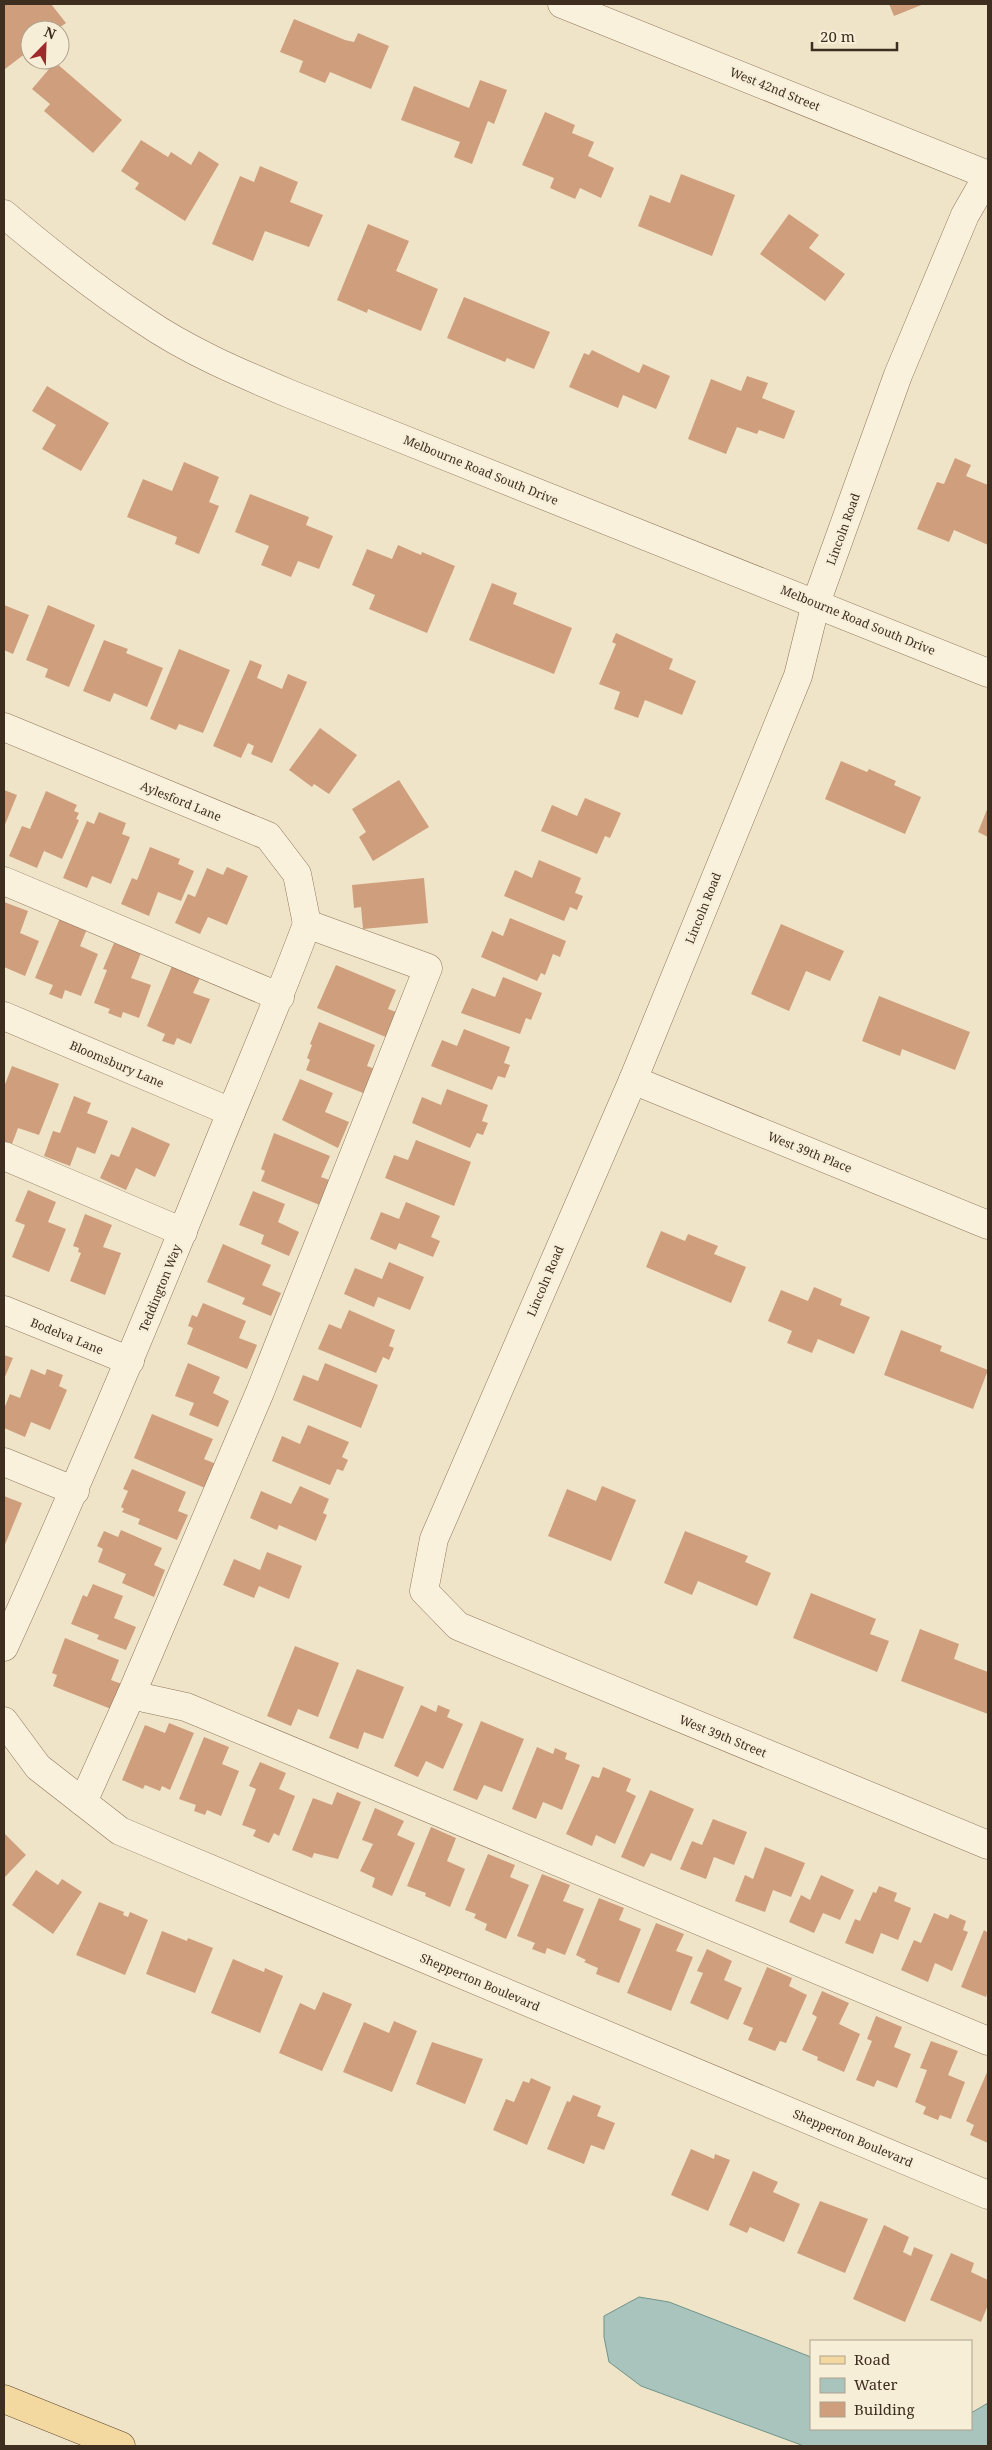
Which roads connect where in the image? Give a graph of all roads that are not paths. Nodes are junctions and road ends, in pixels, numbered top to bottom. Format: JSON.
{"nodes":[{"id":1,"x":562,"y":4,"type":"edge"},
{"id":2,"x":988,"y":175,"type":"edge"},
{"id":3,"x":4,"y":214,"type":"edge"},
{"id":4,"x":816,"y":603,"type":"junction"},
{"id":5,"x":988,"y":673,"type":"edge"},
{"id":6,"x":4,"y":727,"type":"edge"},
{"id":7,"x":4,"y":881,"type":"edge"},
{"id":8,"x":306,"y":924,"type":"junction"},
{"id":9,"x":280,"y":997,"type":"junction"},
{"id":10,"x":4,"y":1016,"type":"edge"},
{"id":11,"x":633,"y":1080,"type":"junction"},
{"id":12,"x":231,"y":1112,"type":"junction"},
{"id":13,"x":4,"y":1156,"type":"edge"},
{"id":14,"x":988,"y":1225,"type":"edge"},
{"id":15,"x":183,"y":1232,"type":"junction"},
{"id":16,"x":4,"y":1310,"type":"edge"},
{"id":17,"x":130,"y":1361,"type":"junction"},
{"id":18,"x":4,"y":1462,"type":"edge"},
{"id":19,"x":75,"y":1491,"type":"junction"},
{"id":20,"x":458,"y":1626,"type":"joint"},
{"id":21,"x":4,"y":1647,"type":"edge"},
{"id":22,"x":131,"y":1694,"type":"junction"},
{"id":23,"x":4,"y":1721,"type":"edge"},
{"id":24,"x":83,"y":1802,"type":"junction"},
{"id":25,"x":988,"y":1845,"type":"edge"},
{"id":26,"x":988,"y":2041,"type":"edge"},
{"id":27,"x":988,"y":2195,"type":"edge"},
{"id":28,"x":4,"y":2399,"type":"edge"},
{"id":29,"x":121,"y":2446,"type":"edge"}],
"edges":[{"from":1,"to":2,"type":"street","name":"West 42nd Street"},
{"from":2,"to":4,"type":"street","name":"Lincoln Road"},
{"from":3,"to":4,"type":"street","name":"Melbourne Road South Drive"},
{"from":4,"to":5,"type":"street","name":"Melbourne Road South Drive"},
{"from":4,"to":11,"type":"street","name":"Lincoln Road"},
{"from":6,"to":8,"type":"street","name":"Aylesford Lane"},
{"from":7,"to":9,"type":"street"},
{"from":8,"to":9,"type":"street","name":"Teddington Way"},
{"from":8,"to":22,"type":"street"},
{"from":9,"to":12,"type":"street","name":"Teddington Way"},
{"from":10,"to":12,"type":"street","name":"Bloomsbury Lane"},
{"from":11,"to":14,"type":"street","name":"West 39th Place"},
{"from":11,"to":20,"type":"street","name":"Lincoln Road"},
{"from":12,"to":15,"type":"street","name":"Teddington Way"},
{"from":13,"to":15,"type":"street"},
{"from":15,"to":17,"type":"street","name":"Teddington Way"},
{"from":16,"to":17,"type":"street","name":"Bodelva Lane"},
{"from":17,"to":19,"type":"street","name":"Teddington Way"},
{"from":18,"to":19,"type":"street"},
{"from":19,"to":21,"type":"street","name":"Teddington Way"},
{"from":20,"to":25,"type":"street","name":"West 39th Street"},
{"from":22,"to":24,"type":"street"},
{"from":22,"to":26,"type":"street"},
{"from":23,"to":24,"type":"street","name":"Shepperton Boulevard"},
{"from":24,"to":27,"type":"street","name":"Shepperton Boulevard"},
{"from":28,"to":29,"type":"main road"}]}
